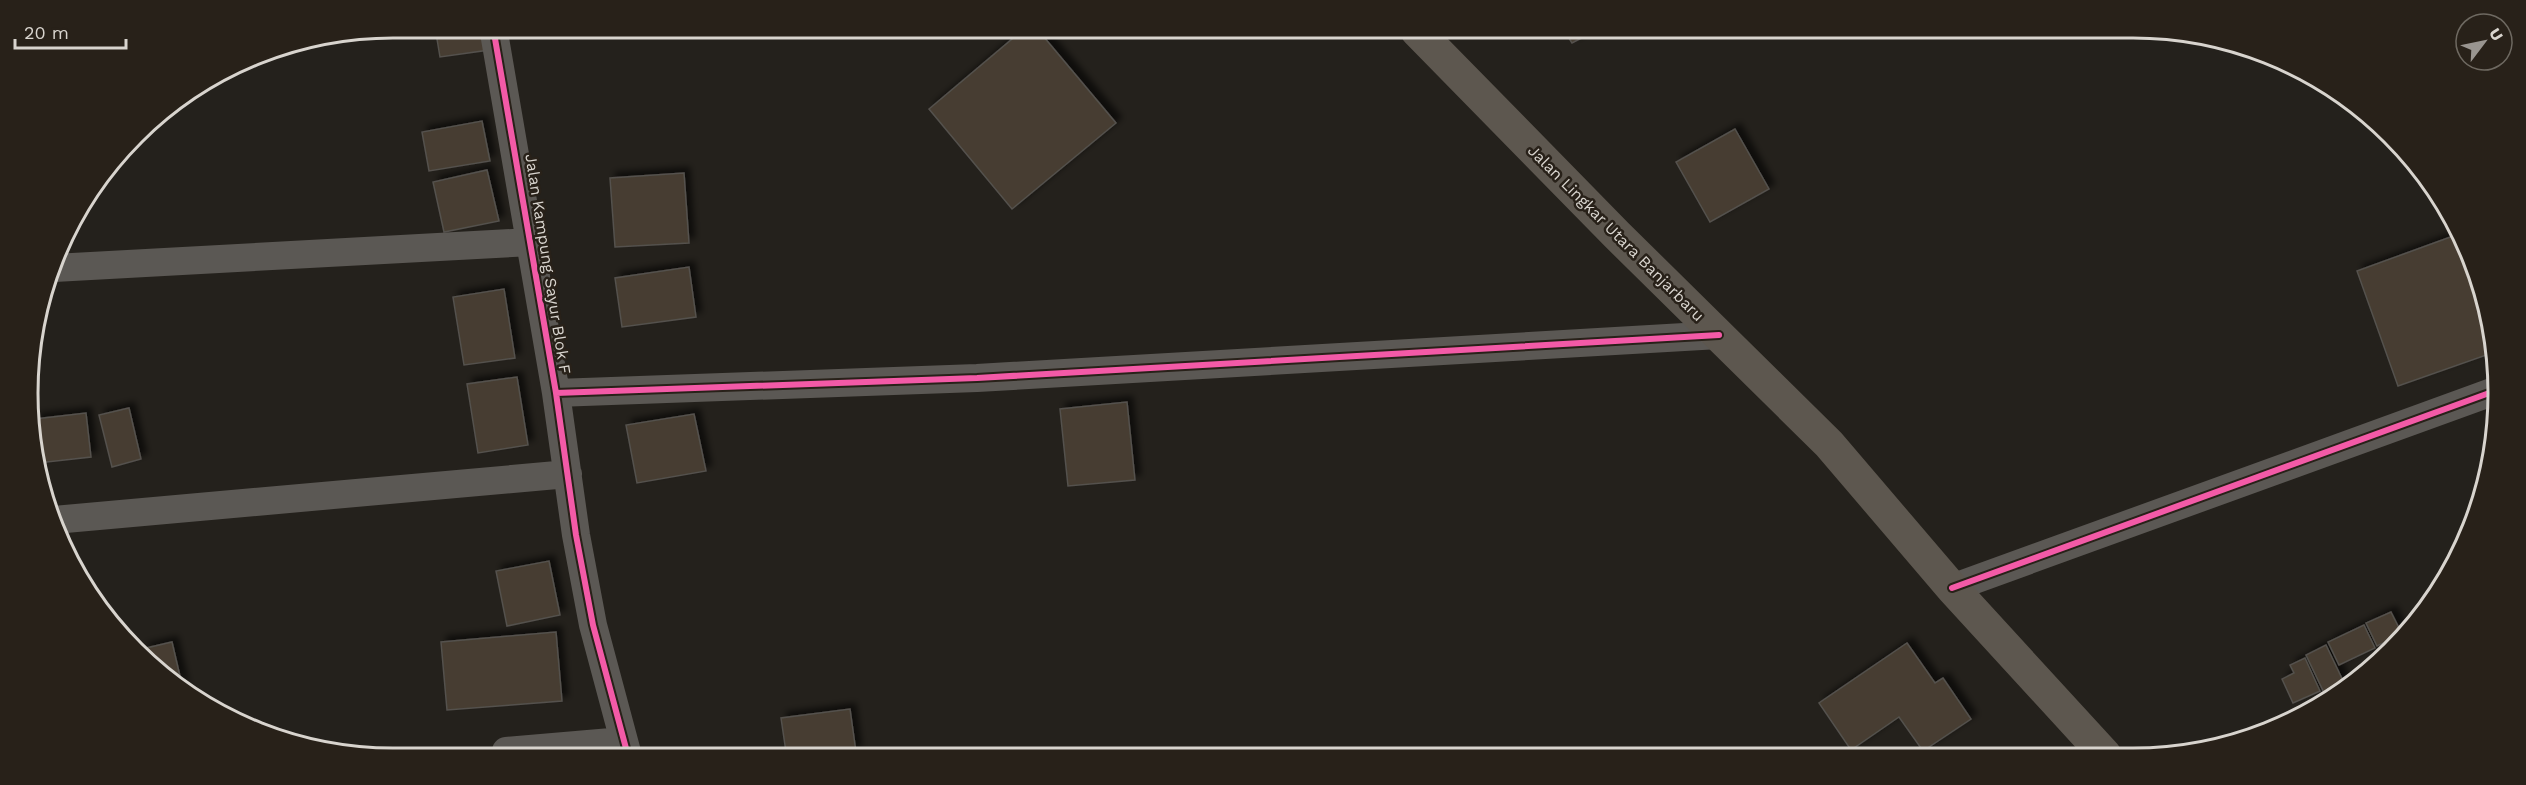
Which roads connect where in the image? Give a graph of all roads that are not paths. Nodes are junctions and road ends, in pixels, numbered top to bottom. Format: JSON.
{"nodes":[{"id":1,"x":495,"y":37,"type":"edge"},
{"id":2,"x":1423,"y":37,"type":"edge"},
{"id":3,"x":531,"y":243,"type":"junction"},
{"id":4,"x":60,"y":268,"type":"edge"},
{"id":5,"x":1719,"y":335,"type":"junction"},
{"id":6,"x":556,"y":393,"type":"junction"},
{"id":7,"x":2488,"y":393,"type":"edge"},
{"id":8,"x":568,"y":474,"type":"junction"},
{"id":9,"x":61,"y":519,"type":"edge"},
{"id":10,"x":1952,"y":588,"type":"junction"},
{"id":11,"x":625,"y":746,"type":"edge"},
{"id":12,"x":577,"y":748,"type":"edge"},
{"id":13,"x":2098,"y":748,"type":"edge"}],
"edges":[{"from":1,"to":3,"type":"street","name":"Jalan Kampung Sayur Blok F"},
{"from":2,"to":5,"type":"main road","name":"Jalan Lingkar Utara Banjarbaru"},
{"from":3,"to":4,"type":"street"},
{"from":3,"to":6,"type":"street","name":"Jalan Kampung Sayur Blok F"},
{"from":5,"to":6,"type":"street"},
{"from":5,"to":10,"type":"main road","name":"Jalan Lingkar Utara Banjarbaru"},
{"from":6,"to":8,"type":"street","name":"Jalan Kampung Sayur Blok F"},
{"from":7,"to":10,"type":"street"},
{"from":8,"to":9,"type":"street"},
{"from":8,"to":11,"type":"street","name":"Jalan Kampung Sayur Blok F"},
{"from":10,"to":13,"type":"main road","name":"Jalan Lingkar Utara Banjarbaru"},
{"from":11,"to":12,"type":"street"}]}
